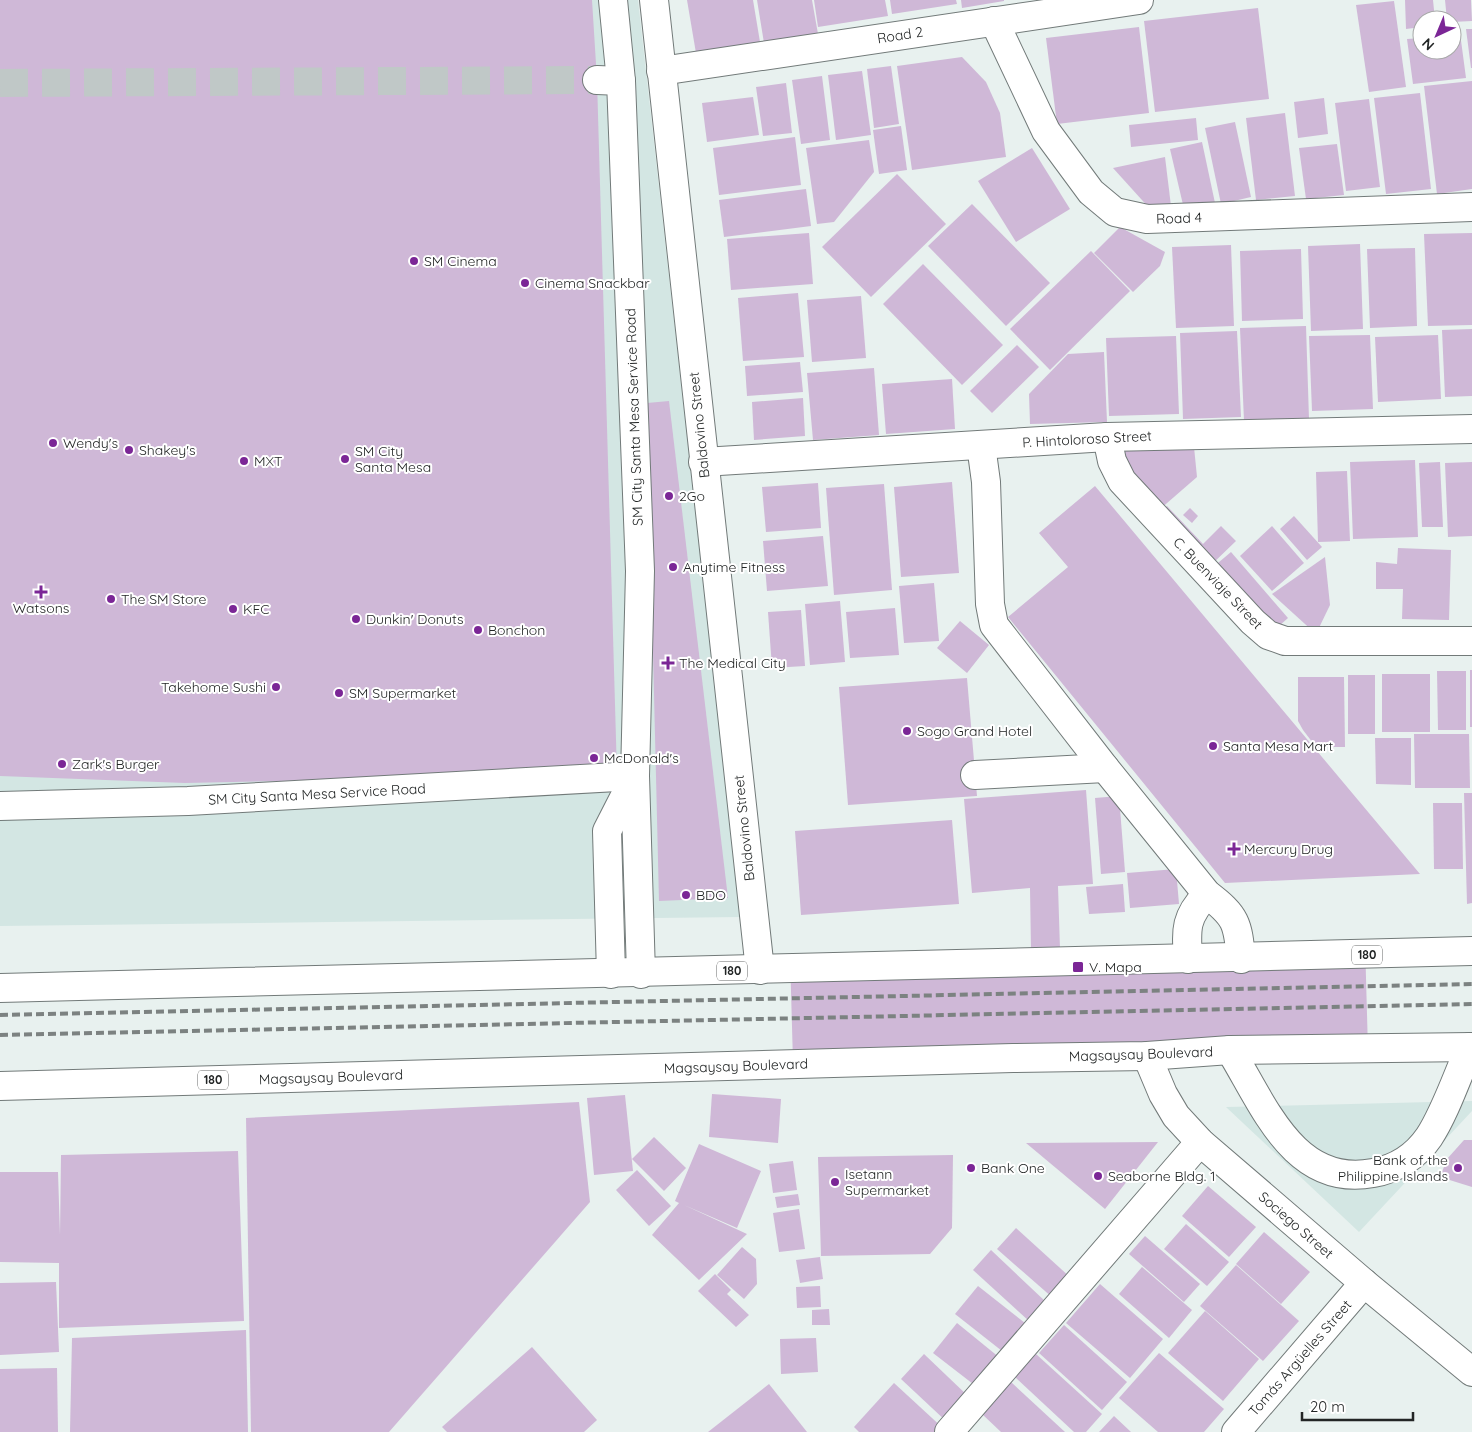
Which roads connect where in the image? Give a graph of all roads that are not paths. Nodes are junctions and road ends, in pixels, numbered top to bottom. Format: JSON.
{"nodes":[{"id":1,"x":613,"y":0,"type":"edge"},
{"id":2,"x":654,"y":0,"type":"edge"},
{"id":3,"x":1139,"y":0,"type":"edge"},
{"id":4,"x":994,"y":21,"type":"junction"},
{"id":5,"x":661,"y":71,"type":"junction"},
{"id":6,"x":1472,"y":207,"type":"edge"},
{"id":7,"x":1472,"y":429,"type":"edge"},
{"id":8,"x":1107,"y":437,"type":"junction"},
{"id":9,"x":981,"y":445,"type":"junction"},
{"id":10,"x":703,"y":462,"type":"junction"},
{"id":11,"x":1472,"y":641,"type":"edge"},
{"id":12,"x":1105,"y":768,"type":"junction"},
{"id":13,"x":975,"y":775,"type":"dead end"},
{"id":14,"x":635,"y":776,"type":"junction"},
{"id":15,"x":0,"y":806,"type":"edge"},
{"id":16,"x":1207,"y":894,"type":"junction"},
{"id":17,"x":1472,"y":952,"type":"edge"},
{"id":18,"x":1241,"y":958,"type":"junction"},
{"id":19,"x":1188,"y":959,"type":"junction"},
{"id":20,"x":760,"y":970,"type":"junction"},
{"id":21,"x":610,"y":974,"type":"junction"},
{"id":22,"x":641,"y":974,"type":"junction"},
{"id":23,"x":0,"y":988,"type":"edge"},
{"id":24,"x":1471,"y":1047,"type":"edge"},
{"id":25,"x":1230,"y":1050,"type":"junction"},
{"id":26,"x":1147,"y":1056,"type":"junction"},
{"id":27,"x":0,"y":1086,"type":"edge"},
{"id":28,"x":1200,"y":1142,"type":"junction"},
{"id":29,"x":1364,"y":1283,"type":"junction"},
{"id":30,"x":1472,"y":1372,"type":"edge"},
{"id":31,"x":949,"y":1432,"type":"edge"},
{"id":32,"x":1236,"y":1432,"type":"edge"}],
"edges":[{"from":1,"to":14,"type":"street","name":"SM City Santa Mesa Service Road"},
{"from":2,"to":5,"type":"street","name":"Baldovino Street"},
{"from":3,"to":4,"type":"street","name":"Road 2"},
{"from":4,"to":5,"type":"street","name":"Road 2"},
{"from":4,"to":6,"type":"street","name":"Road 4"},
{"from":5,"to":10,"type":"street","name":"Baldovino Street"},
{"from":7,"to":8,"type":"street","name":"P. Hintoloroso Street"},
{"from":8,"to":9,"type":"street","name":"P. Hintoloroso Street"},
{"from":8,"to":11,"type":"street","name":"C. Buenviaje Street"},
{"from":9,"to":10,"type":"street","name":"P. Hintoloroso Street"},
{"from":9,"to":12,"type":"street"},
{"from":10,"to":20,"type":"street","name":"Baldovino Street"},
{"from":12,"to":13,"type":"street"},
{"from":12,"to":16,"type":"street"},
{"from":14,"to":15,"type":"street","name":"SM City Santa Mesa Service Road"},
{"from":14,"to":21,"type":"street","name":"SM City Santa Mesa Service Road"},
{"from":14,"to":22,"type":"street","name":"SM City Santa Mesa Service Road"},
{"from":16,"to":18,"type":"street"},
{"from":16,"to":19,"type":"street"},
{"from":17,"to":18,"type":"street","number":"180"},
{"from":18,"to":19,"type":"street","number":"180"},
{"from":19,"to":20,"type":"street","number":"180"},
{"from":20,"to":22,"type":"street","number":"180"},
{"from":21,"to":22,"type":"street","number":"180"},
{"from":21,"to":23,"type":"street","number":"180"},
{"from":24,"to":25,"type":"street","name":"Magsaysay Boulevard","number":"180"},
{"from":24,"to":25,"type":"street"},
{"from":25,"to":26,"type":"street","name":"Magsaysay Boulevard","number":"180"},
{"from":26,"to":27,"type":"street","name":"Magsaysay Boulevard","number":"180"},
{"from":26,"to":28,"type":"street","name":"Sociego Street"},
{"from":28,"to":29,"type":"street","name":"Sociego Street"},
{"from":28,"to":31,"type":"street"},
{"from":29,"to":30,"type":"street","name":"Sociego Street"},
{"from":29,"to":32,"type":"street","name":"Tomás Argüelles Street"}]}
